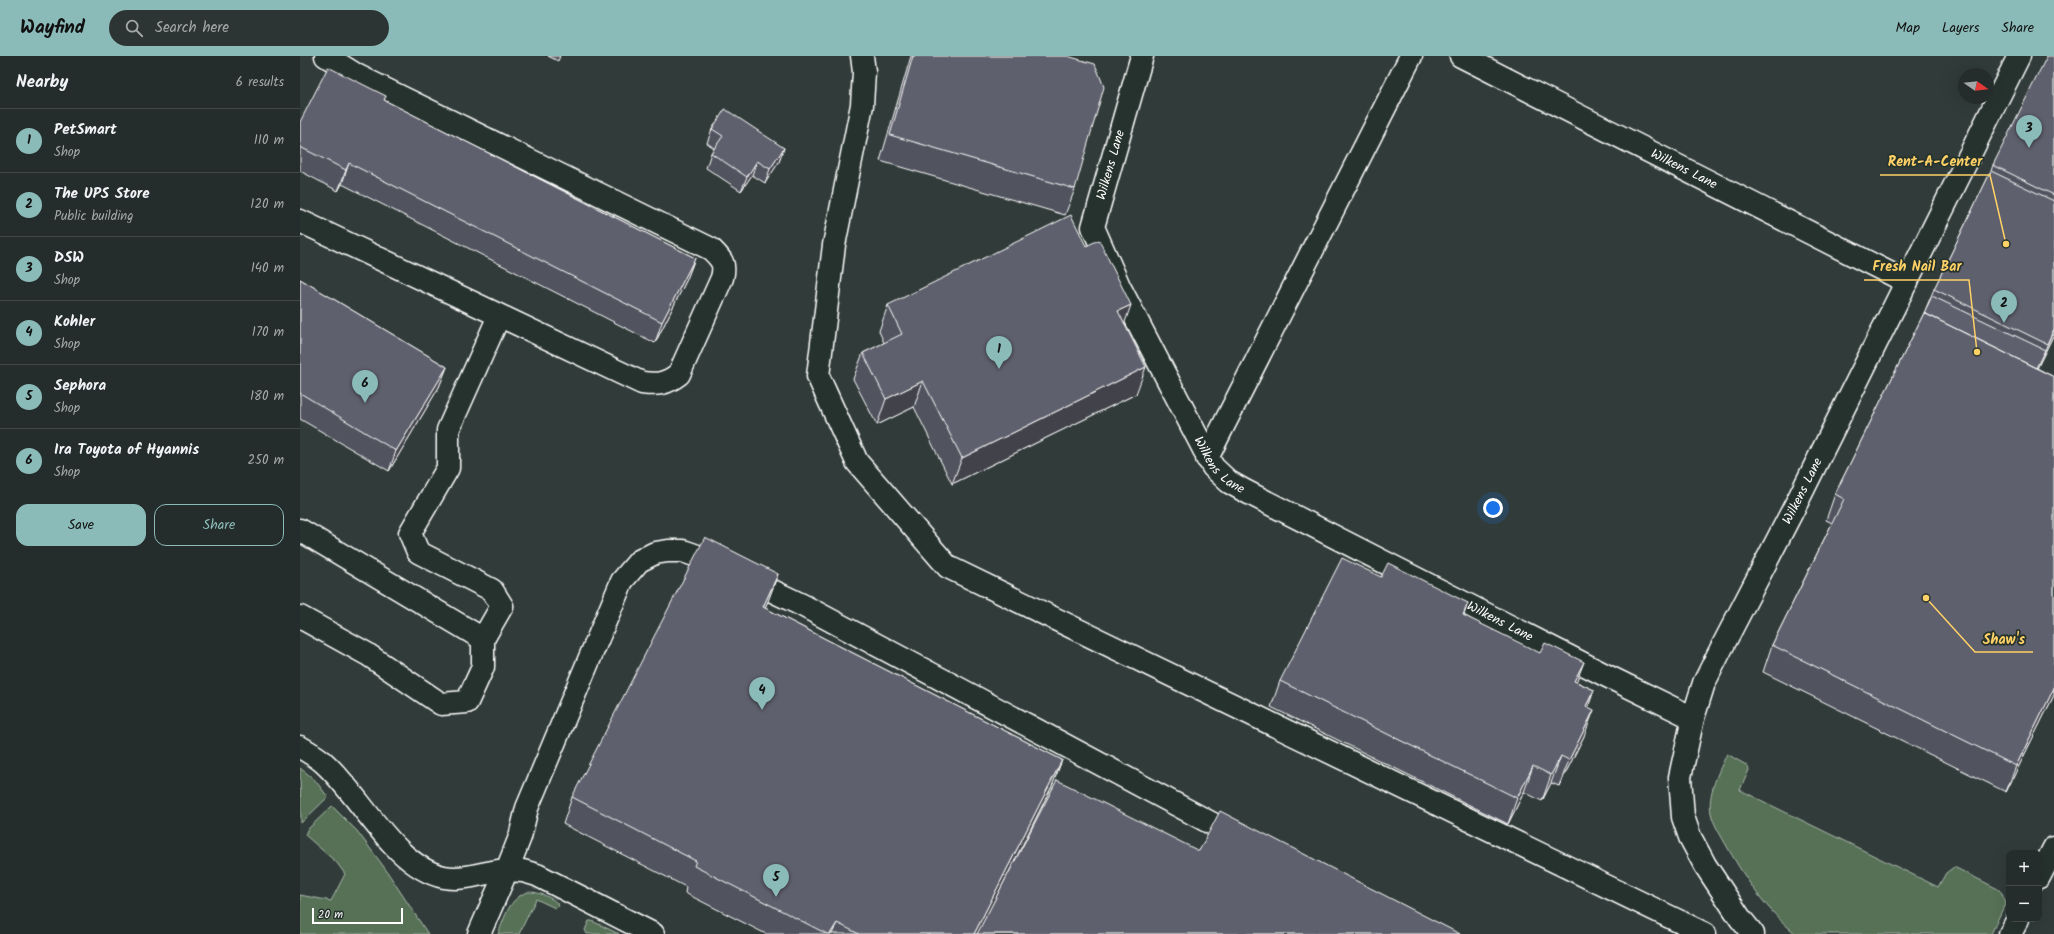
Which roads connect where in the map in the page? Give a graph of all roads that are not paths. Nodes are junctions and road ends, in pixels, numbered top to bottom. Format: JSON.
{"nodes":[{"id":1,"x":326,"y":56,"type":"edge"},
{"id":2,"x":862,"y":56,"type":"edge"},
{"id":3,"x":1142,"y":56,"type":"edge"},
{"id":4,"x":1411,"y":56,"type":"edge"},
{"id":5,"x":1461,"y":56,"type":"edge"},
{"id":6,"x":2019,"y":56,"type":"edge"},
{"id":7,"x":300,"y":221,"type":"edge"},
{"id":8,"x":1907,"y":282,"type":"junction"},
{"id":9,"x":499,"y":316,"type":"junction"},
{"id":10,"x":1207,"y":458,"type":"junction"},
{"id":11,"x":300,"y":530,"type":"edge"},
{"id":12,"x":300,"y":616,"type":"edge"},
{"id":13,"x":483,"y":639,"type":"junction"},
{"id":14,"x":1694,"y":718,"type":"junction"},
{"id":15,"x":300,"y":747,"type":"edge"},
{"id":16,"x":1256,"y":847,"type":"edge"},
{"id":17,"x":2054,"y":848,"type":"edge"},
{"id":18,"x":507,"y":870,"type":"junction"},
{"id":19,"x":2042,"y":871,"type":"edge"},
{"id":20,"x":2016,"y":922,"type":"edge"},
{"id":21,"x":479,"y":934,"type":"edge"},
{"id":22,"x":653,"y":934,"type":"edge"},
{"id":23,"x":1705,"y":934,"type":"edge"},
{"id":24,"x":1753,"y":934,"type":"edge"},
{"id":25,"x":2010,"y":934,"type":"edge"}],
"edges":[{"from":1,"to":9,"type":"lane"},
{"from":2,"to":23,"type":"lane"},
{"from":3,"to":10,"type":"lane","name":"Wilkens Lane"},
{"from":4,"to":10,"type":"lane"},
{"from":5,"to":8,"type":"lane","name":"Wilkens Lane"},
{"from":6,"to":8,"type":"lane","name":"Wilkens Lane"},
{"from":7,"to":9,"type":"lane"},
{"from":8,"to":14,"type":"lane","name":"Wilkens Lane"},
{"from":9,"to":13,"type":"lane"},
{"from":10,"to":14,"type":"lane","name":"Wilkens Lane"},
{"from":11,"to":13,"type":"lane"},
{"from":12,"to":13,"type":"lane"},
{"from":14,"to":24,"type":"lane"},
{"from":15,"to":18,"type":"lane"},
{"from":16,"to":18,"type":"lane"},
{"from":17,"to":19,"type":"lane"},
{"from":18,"to":21,"type":"lane"},
{"from":18,"to":22,"type":"lane"},
{"from":20,"to":25,"type":"lane"}]}
